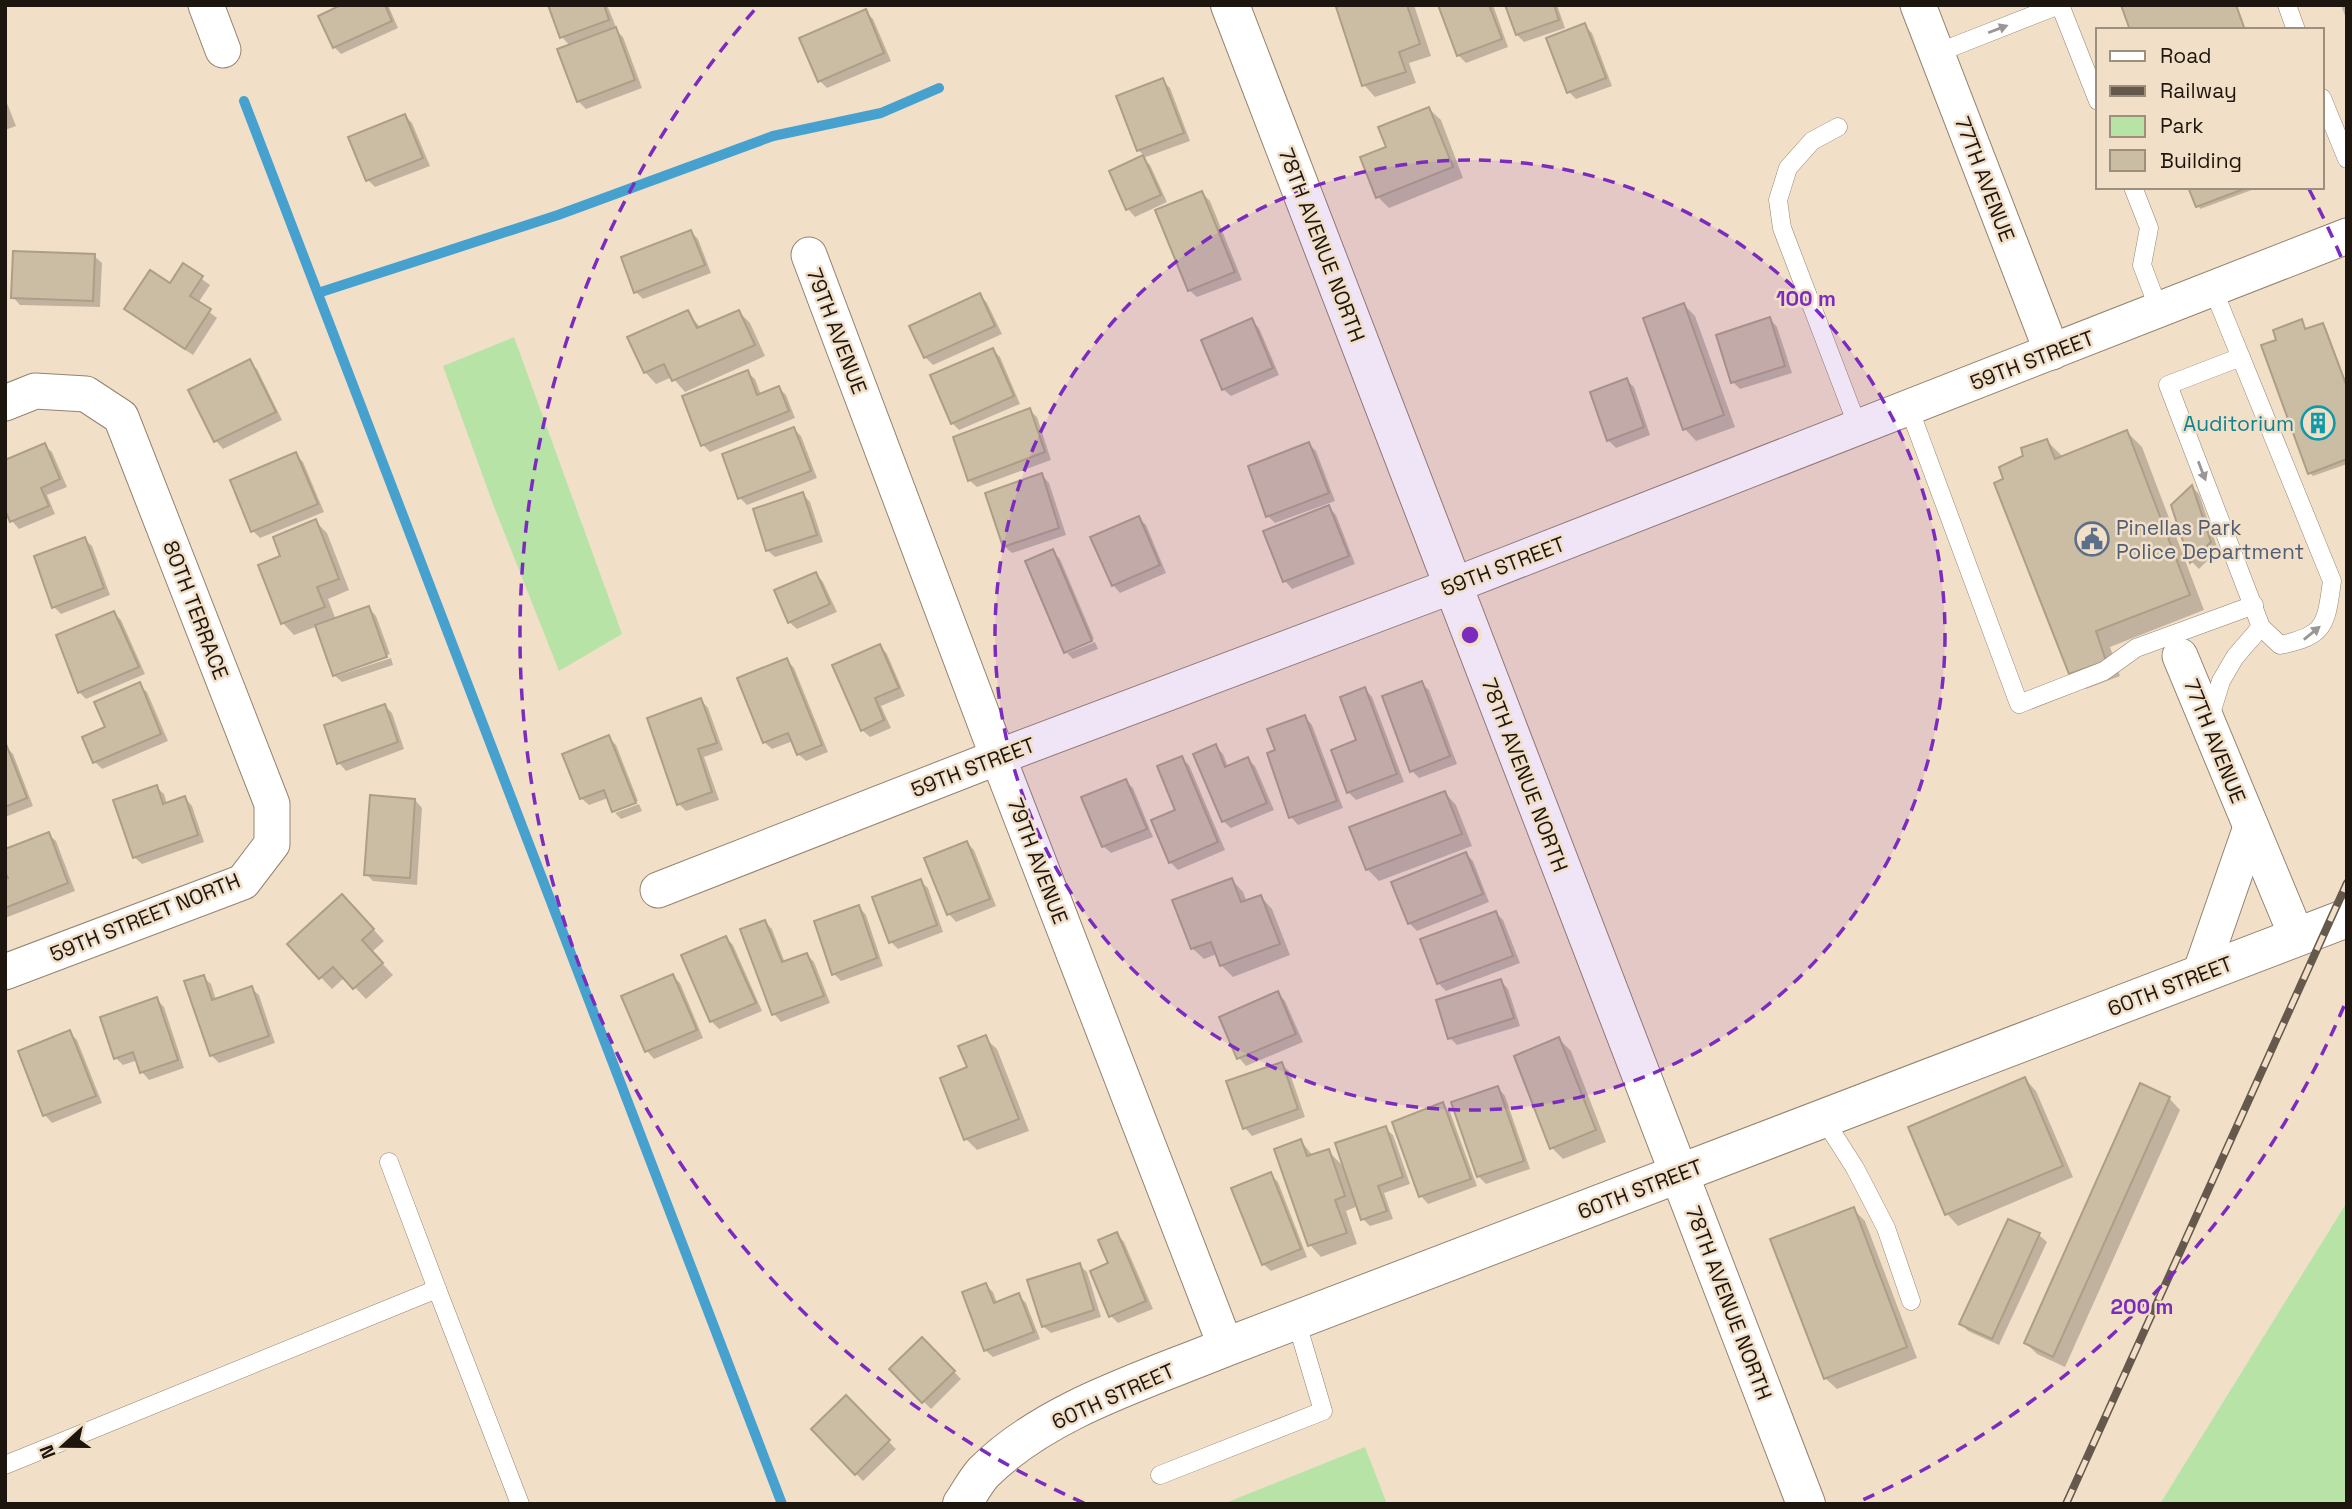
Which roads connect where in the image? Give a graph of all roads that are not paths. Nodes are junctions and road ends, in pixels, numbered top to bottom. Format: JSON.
{"nodes":[{"id":1,"x":206,"y":5,"type":"edge"},
{"id":2,"x":1230,"y":5,"type":"edge"},
{"id":3,"x":1918,"y":5,"type":"edge"},
{"id":4,"x":2060,"y":5,"type":"edge"},
{"id":5,"x":2287,"y":5,"type":"edge"},
{"id":6,"x":2295,"y":28,"type":"edge"},
{"id":7,"x":223,"y":50,"type":"dead end"},
{"id":8,"x":1937,"y":53,"type":"junction"},
{"id":9,"x":2096,"y":96,"type":"edge"},
{"id":10,"x":2324,"y":103,"type":"edge"},
{"id":11,"x":1838,"y":127,"type":"dead end"},
{"id":12,"x":2346,"y":159,"type":"edge"},
{"id":13,"x":2134,"y":189,"type":"edge"},
{"id":14,"x":2347,"y":236,"type":"edge"},
{"id":15,"x":808,"y":255,"type":"dead end"},
{"id":16,"x":2213,"y":289,"type":"junction"},
{"id":17,"x":2159,"y":310,"type":"junction"},
{"id":18,"x":2052,"y":352,"type":"junction"},
{"id":19,"x":2241,"y":357,"type":"junction"},
{"id":20,"x":5,"y":403,"type":"edge"},
{"id":21,"x":1909,"y":408,"type":"junction"},
{"id":22,"x":1858,"y":427,"type":"junction"},
{"id":23,"x":1452,"y":586,"type":"junction"},
{"id":24,"x":2253,"y":605,"type":"junction"},
{"id":25,"x":2261,"y":626,"type":"junction"},
{"id":26,"x":2180,"y":656,"type":"dead end"},
{"id":27,"x":2208,"y":722,"type":"junction"},
{"id":28,"x":998,"y":757,"type":"junction"},
{"id":29,"x":2251,"y":827,"type":"junction"},
{"id":30,"x":272,"y":844,"type":"joint"},
{"id":31,"x":658,"y":890,"type":"dead end"},
{"id":32,"x":2347,"y":918,"type":"edge"},
{"id":33,"x":2297,"y":937,"type":"junction"},
{"id":34,"x":5,"y":972,"type":"edge"},
{"id":35,"x":2200,"y":974,"type":"junction"},
{"id":36,"x":1824,"y":1118,"type":"junction"},
{"id":37,"x":389,"y":1162,"type":"dead end"},
{"id":38,"x":1679,"y":1174,"type":"junction"},
{"id":39,"x":437,"y":1289,"type":"junction"},
{"id":40,"x":1911,"y":1301,"type":"dead end"},
{"id":41,"x":1296,"y":1321,"type":"junction"},
{"id":42,"x":1226,"y":1347,"type":"junction"},
{"id":43,"x":5,"y":1465,"type":"edge"},
{"id":44,"x":1160,"y":1475,"type":"dead end"},
{"id":45,"x":520,"y":1504,"type":"edge"},
{"id":46,"x":962,"y":1504,"type":"edge"},
{"id":47,"x":1806,"y":1504,"type":"edge"}],
"edges":[{"from":1,"to":7,"type":"street"},
{"from":2,"to":23,"type":"street","name":"78TH AVENUE NORTH"},
{"from":3,"to":8,"type":"street","name":"77TH AVENUE"},
{"from":8,"to":4,"type":"lane","one_way":true},
{"from":4,"to":9,"type":"lane"},
{"from":5,"to":6,"type":"lane"},
{"from":8,"to":18,"type":"street","name":"77TH AVENUE"},
{"from":10,"to":12,"type":"lane"},
{"from":11,"to":22,"type":"lane"},
{"from":13,"to":17,"type":"lane"},
{"from":14,"to":16,"type":"street","name":"59TH STREET"},
{"from":15,"to":28,"type":"street","name":"79TH AVENUE"},
{"from":16,"to":17,"type":"street","name":"59TH STREET"},
{"from":16,"to":19,"type":"lane"},
{"from":17,"to":18,"type":"street","name":"59TH STREET"},
{"from":18,"to":21,"type":"street","name":"59TH STREET"},
{"from":19,"to":24,"type":"lane","one_way":true},
{"from":25,"to":19,"type":"lane","one_way":true},
{"from":20,"to":30,"type":"street","name":"80TH TERRACE"},
{"from":21,"to":22,"type":"street","name":"59TH STREET"},
{"from":21,"to":24,"type":"lane"},
{"from":22,"to":23,"type":"street","name":"59TH STREET"},
{"from":23,"to":28,"type":"street","name":"59TH STREET"},
{"from":23,"to":38,"type":"street","name":"78TH AVENUE NORTH"},
{"from":24,"to":25,"type":"lane"},
{"from":25,"to":27,"type":"lane"},
{"from":26,"to":27,"type":"street","name":"77TH AVENUE"},
{"from":27,"to":29,"type":"street","name":"77TH AVENUE"},
{"from":28,"to":31,"type":"street","name":"59TH STREET"},
{"from":28,"to":42,"type":"street","name":"79TH AVENUE"},
{"from":29,"to":33,"type":"street","name":"77TH AVENUE"},
{"from":29,"to":35,"type":"street","name":"77TH AVENUE"},
{"from":30,"to":34,"type":"street","name":"59TH STREET NORTH"},
{"from":32,"to":33,"type":"street","name":"60TH STREET"},
{"from":33,"to":35,"type":"street","name":"60TH STREET"},
{"from":35,"to":36,"type":"street","name":"60TH STREET"},
{"from":36,"to":38,"type":"street","name":"60TH STREET"},
{"from":36,"to":40,"type":"lane"},
{"from":37,"to":39,"type":"lane"},
{"from":38,"to":41,"type":"street","name":"60TH STREET"},
{"from":38,"to":47,"type":"street","name":"78TH AVENUE NORTH"},
{"from":39,"to":43,"type":"lane"},
{"from":39,"to":45,"type":"lane"},
{"from":41,"to":42,"type":"street","name":"60TH STREET"},
{"from":41,"to":44,"type":"lane"},
{"from":42,"to":46,"type":"street","name":"60TH STREET"}]}
